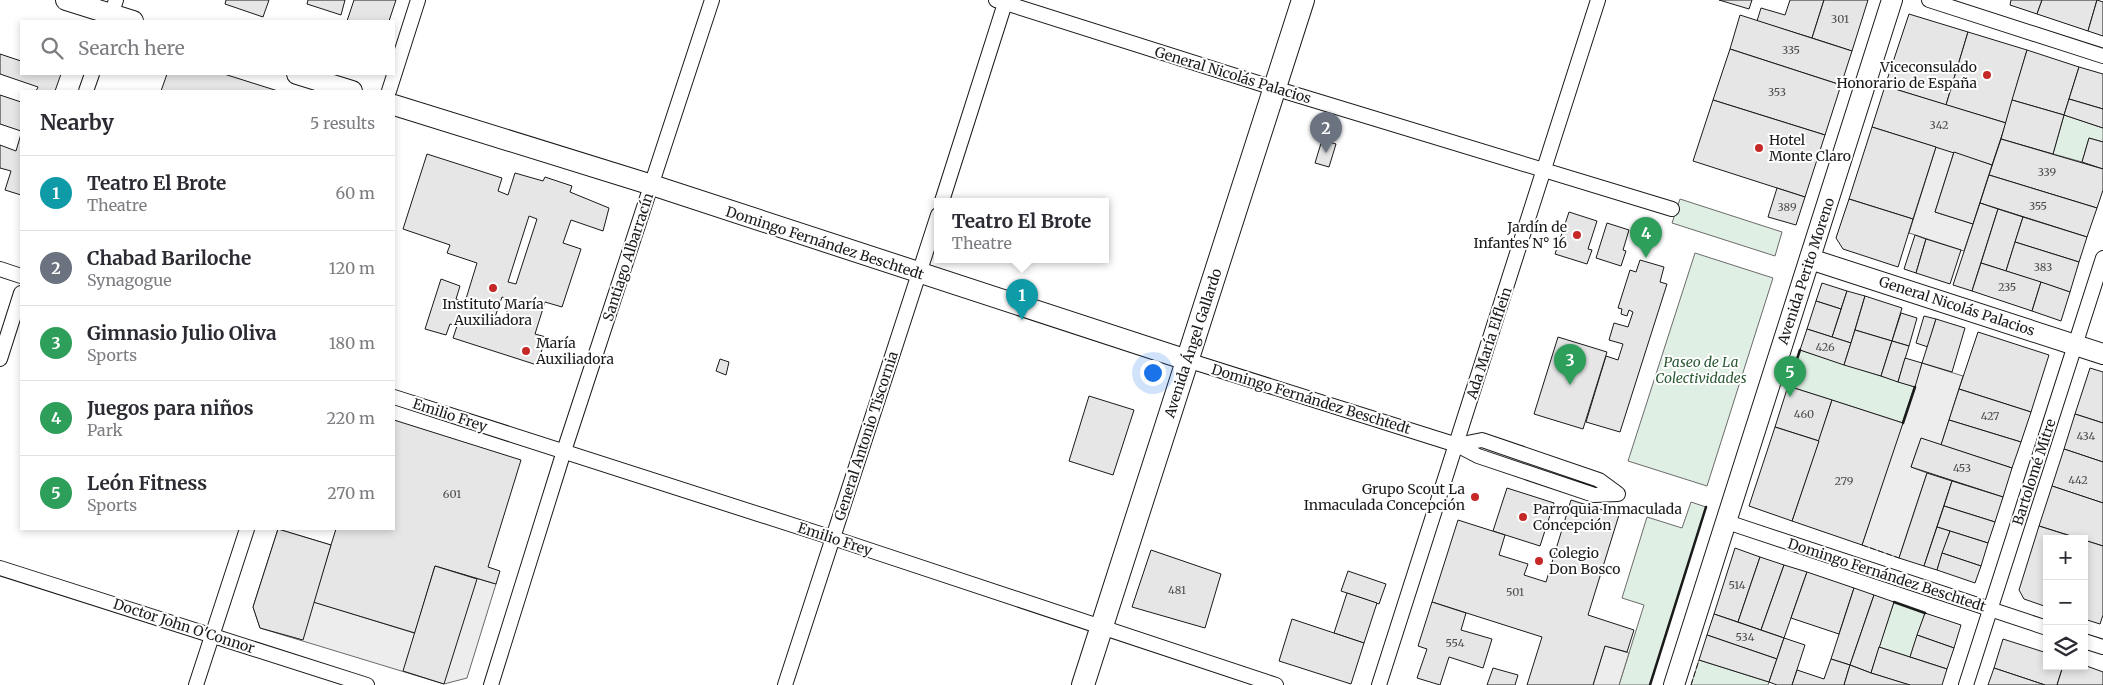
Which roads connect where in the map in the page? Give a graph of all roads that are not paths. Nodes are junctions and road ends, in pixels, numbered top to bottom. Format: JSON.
{"nodes":[{"id":1,"x":66,"y":0,"type":"edge"},
{"id":2,"x":418,"y":0,"type":"edge"},
{"id":3,"x":712,"y":0,"type":"edge"},
{"id":4,"x":1303,"y":0,"type":"edge"},
{"id":5,"x":1598,"y":0,"type":"edge"},
{"id":6,"x":1892,"y":0,"type":"edge"},
{"id":7,"x":1929,"y":0,"type":"edge"},
{"id":8,"x":1002,"y":1,"type":"edge"},
{"id":9,"x":112,"y":12,"type":"edge"},
{"id":10,"x":131,"y":20,"type":"edge"},
{"id":11,"x":2103,"y":56,"type":"edge"},
{"id":12,"x":395,"y":72,"type":"edge"},
{"id":13,"x":92,"y":75,"type":"edge"},
{"id":14,"x":300,"y":75,"type":"edge"},
{"id":15,"x":394,"y":75,"type":"edge"},
{"id":16,"x":1274,"y":88,"type":"junction"},
{"id":17,"x":86,"y":90,"type":"edge"},
{"id":18,"x":349,"y":90,"type":"edge"},
{"id":19,"x":389,"y":90,"type":"edge"},
{"id":20,"x":395,"y":105,"type":"edge"},
{"id":21,"x":1545,"y":168,"type":"junction"},
{"id":22,"x":652,"y":185,"type":"junction"},
{"id":23,"x":943,"y":198,"type":"edge"},
{"id":24,"x":1672,"y":208,"type":"dead end"},
{"id":25,"x":934,"y":228,"type":"edge"},
{"id":26,"x":2103,"y":258,"type":"edge"},
{"id":27,"x":1810,"y":259,"type":"junction"},
{"id":28,"x":0,"y":269,"type":"edge"},
{"id":29,"x":920,"y":274,"type":"junction"},
{"id":30,"x":20,"y":276,"type":"edge"},
{"id":31,"x":20,"y":296,"type":"edge"},
{"id":32,"x":2075,"y":345,"type":"junction"},
{"id":33,"x":2103,"y":354,"type":"edge"},
{"id":34,"x":0,"y":359,"type":"edge"},
{"id":35,"x":1187,"y":360,"type":"junction"},
{"id":36,"x":395,"y":397,"type":"edge"},
{"id":37,"x":1456,"y":445,"type":"junction"},
{"id":38,"x":564,"y":451,"type":"junction"},
{"id":39,"x":1727,"y":522,"type":"junction"},
{"id":40,"x":247,"y":530,"type":"edge"},
{"id":41,"x":833,"y":538,"type":"junction"},
{"id":42,"x":0,"y":568,"type":"edge"},
{"id":43,"x":1990,"y":609,"type":"junction"},
{"id":44,"x":1102,"y":627,"type":"junction"},
{"id":45,"x":2043,"y":627,"type":"edge"},
{"id":46,"x":212,"y":636,"type":"junction"},
{"id":47,"x":2088,"y":642,"type":"edge"},
{"id":48,"x":2103,"y":647,"type":"edge"},
{"id":49,"x":196,"y":685,"type":"edge"},
{"id":50,"x":367,"y":685,"type":"edge"},
{"id":51,"x":491,"y":685,"type":"edge"},
{"id":52,"x":785,"y":685,"type":"edge"},
{"id":53,"x":1083,"y":685,"type":"edge"},
{"id":54,"x":1276,"y":685,"type":"edge"},
{"id":55,"x":1379,"y":685,"type":"edge"},
{"id":56,"x":1674,"y":685,"type":"edge"},
{"id":57,"x":1966,"y":685,"type":"edge"}],
"edges":[{"from":1,"to":9,"type":"street"},
{"from":2,"to":12,"type":"street"},
{"from":3,"to":22,"type":"street","name":"Santiago Albarracín"},
{"from":4,"to":16,"type":"main road","name":"Avenida Ángel Gallardo"},
{"from":5,"to":21,"type":"street","name":"Ada María Elflein"},
{"from":6,"to":27,"type":"street","name":"Avenida Perito Moreno"},
{"from":7,"to":11,"type":"street"},
{"from":8,"to":16,"type":"street","name":"General Nicolás Palacios"},
{"from":8,"to":23,"type":"street"},
{"from":9,"to":10,"type":"street"},
{"from":13,"to":17,"type":"street"},
{"from":14,"to":18,"type":"street"},
{"from":15,"to":19,"type":"street"},
{"from":16,"to":21,"type":"street","name":"General Nicolás Palacios"},
{"from":16,"to":35,"type":"main road","name":"Avenida Ángel Gallardo"},
{"from":20,"to":22,"type":"street","name":"Domingo Fernández Beschtedt"},
{"from":21,"to":24,"type":"street","name":"General Nicolás Palacios"},
{"from":21,"to":37,"type":"street","name":"Ada María Elflein"},
{"from":22,"to":29,"type":"street","name":"Domingo Fernández Beschtedt"},
{"from":22,"to":38,"type":"street","name":"Santiago Albarracín"},
{"from":25,"to":29,"type":"street","name":"General Antonio Tiscornia"},
{"from":26,"to":32,"type":"street","name":"Bartolomé Mitre"},
{"from":27,"to":32,"type":"street","name":"General Nicolás Palacios"},
{"from":27,"to":39,"type":"street","name":"Avenida Perito Moreno"},
{"from":28,"to":30,"type":"street"},
{"from":29,"to":35,"type":"street","name":"Domingo Fernández Beschtedt"},
{"from":29,"to":41,"type":"street","name":"General Antonio Tiscornia"},
{"from":31,"to":34,"type":"street"},
{"from":32,"to":33,"type":"street","name":"General Nicolás Palacios"},
{"from":32,"to":43,"type":"street","name":"Bartolomé Mitre"},
{"from":35,"to":37,"type":"street","name":"Domingo Fernández Beschtedt"},
{"from":35,"to":44,"type":"main road","name":"Avenida Ángel Gallardo"},
{"from":36,"to":38,"type":"street","name":"Emilio Frey"},
{"from":37,"to":37,"type":"street","name":"Domingo Fernández Beschtedt"},
{"from":37,"to":55,"type":"street","name":"Ada María Elflein"},
{"from":38,"to":41,"type":"street","name":"Emilio Frey"},
{"from":38,"to":51,"type":"street","name":"Santiago Albarracín"},
{"from":39,"to":43,"type":"street","name":"Domingo Fernández Beschtedt"},
{"from":39,"to":56,"type":"street","name":"Avenida Perito Moreno"},
{"from":40,"to":46,"type":"street"},
{"from":41,"to":44,"type":"street","name":"Emilio Frey"},
{"from":41,"to":52,"type":"street","name":"General Antonio Tiscornia"},
{"from":42,"to":46,"type":"street","name":"Doctor John O'Connor"},
{"from":43,"to":45,"type":"street","name":"Domingo Fernández Beschtedt"},
{"from":43,"to":57,"type":"street","name":"Bartolomé Mitre"},
{"from":44,"to":53,"type":"main road","name":"Avenida Ángel Gallardo"},
{"from":44,"to":54,"type":"street","name":"Emilio Frey"},
{"from":46,"to":49,"type":"street"},
{"from":46,"to":50,"type":"street","name":"Doctor John O'Connor"},
{"from":47,"to":48,"type":"street"}]}
